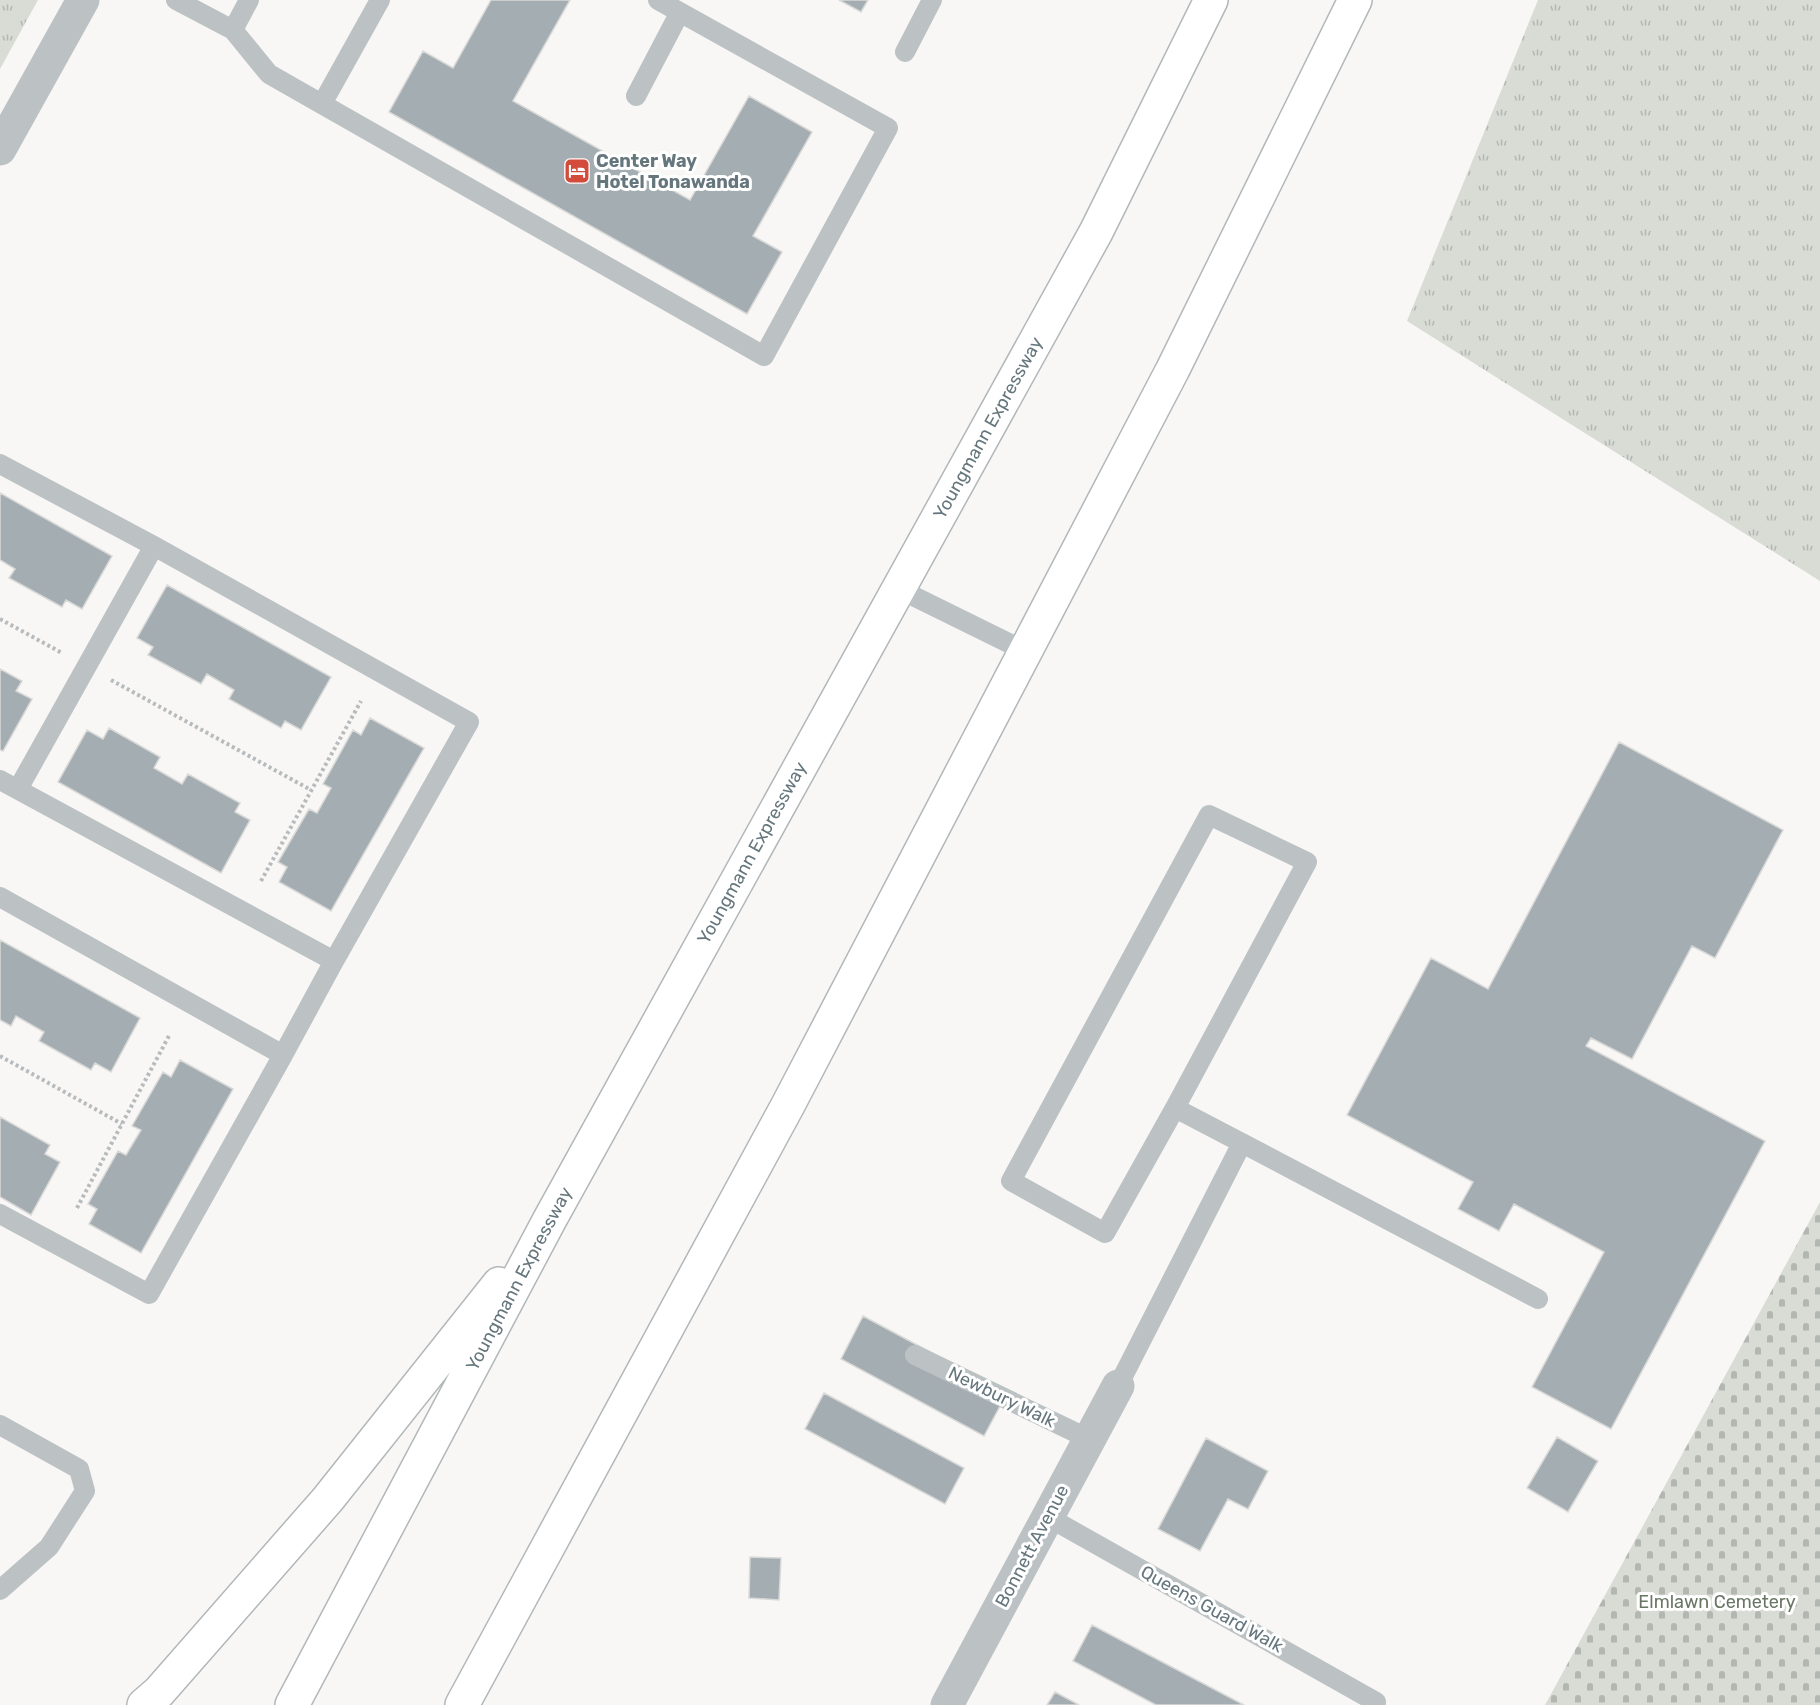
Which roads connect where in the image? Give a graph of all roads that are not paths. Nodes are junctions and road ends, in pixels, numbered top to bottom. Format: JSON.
{"nodes":[{"id":1,"x":83,"y":0,"type":"edge"},
{"id":2,"x":176,"y":0,"type":"edge"},
{"id":3,"x":249,"y":0,"type":"edge"},
{"id":4,"x":380,"y":0,"type":"edge"},
{"id":5,"x":658,"y":0,"type":"edge"},
{"id":6,"x":932,"y":0,"type":"edge"},
{"id":7,"x":1211,"y":0,"type":"edge"},
{"id":8,"x":1355,"y":0,"type":"edge"},
{"id":9,"x":681,"y":12,"type":"junction"},
{"id":10,"x":233,"y":30,"type":"junction"},
{"id":11,"x":905,"y":52,"type":"dead end"},
{"id":12,"x":636,"y":96,"type":"dead end"},
{"id":13,"x":322,"y":104,"type":"junction"},
{"id":14,"x":0,"y":149,"type":"edge"},
{"id":15,"x":0,"y":464,"type":"edge"},
{"id":16,"x":154,"y":546,"type":"junction"},
{"id":17,"x":899,"y":589,"type":"junction"},
{"id":18,"x":1025,"y":651,"type":"junction"},
{"id":19,"x":0,"y":780,"type":"edge"},
{"id":20,"x":18,"y":789,"type":"junction"},
{"id":21,"x":0,"y":897,"type":"edge"},
{"id":22,"x":334,"y":961,"type":"junction"},
{"id":23,"x":283,"y":1055,"type":"junction"},
{"id":24,"x":1175,"y":1108,"type":"junction"},
{"id":25,"x":1242,"y":1143,"type":"junction"},
{"id":26,"x":0,"y":1214,"type":"edge"},
{"id":27,"x":550,"y":1219,"type":"junction"},
{"id":28,"x":1538,"y":1299,"type":"dead end"},
{"id":29,"x":915,"y":1355,"type":"dead end"},
{"id":30,"x":1118,"y":1386,"type":"joint"},
{"id":31,"x":0,"y":1425,"type":"edge"},
{"id":32,"x":1089,"y":1439,"type":"junction"},
{"id":33,"x":1048,"y":1517,"type":"junction"},
{"id":34,"x":0,"y":1590,"type":"edge"},
{"id":35,"x":1376,"y":1702,"type":"dead end"},
{"id":36,"x":144,"y":1705,"type":"edge"},
{"id":37,"x":292,"y":1705,"type":"edge"},
{"id":38,"x":462,"y":1705,"type":"edge"},
{"id":39,"x":947,"y":1705,"type":"edge"}],
"edges":[{"from":1,"to":14,"type":"street"},
{"from":2,"to":10,"type":"lane"},
{"from":3,"to":10,"type":"lane"},
{"from":4,"to":13,"type":"lane"},
{"from":5,"to":9,"type":"lane"},
{"from":6,"to":11,"type":"lane"},
{"from":7,"to":17,"type":"highway","name":"Youngmann Expressway"},
{"from":8,"to":18,"type":"highway"},
{"from":9,"to":12,"type":"lane"},
{"from":9,"to":13,"type":"lane"},
{"from":10,"to":13,"type":"lane"},
{"from":15,"to":16,"type":"lane"},
{"from":16,"to":20,"type":"lane"},
{"from":16,"to":22,"type":"lane"},
{"from":17,"to":18,"type":"lane"},
{"from":17,"to":27,"type":"highway","name":"Youngmann Expressway"},
{"from":18,"to":38,"type":"highway"},
{"from":19,"to":20,"type":"lane"},
{"from":20,"to":22,"type":"lane"},
{"from":21,"to":23,"type":"lane"},
{"from":22,"to":23,"type":"lane"},
{"from":23,"to":26,"type":"lane"},
{"from":24,"to":24,"type":"lane"},
{"from":24,"to":25,"type":"lane"},
{"from":25,"to":28,"type":"lane"},
{"from":25,"to":30,"type":"lane"},
{"from":27,"to":36,"type":"highway"},
{"from":27,"to":37,"type":"highway","name":"Youngmann Expressway"},
{"from":29,"to":32,"type":"lane","name":"Newbury Walk"},
{"from":30,"to":32,"type":"street","name":"Bonnett Avenue"},
{"from":31,"to":34,"type":"lane"},
{"from":32,"to":33,"type":"street","name":"Bonnett Avenue"},
{"from":33,"to":35,"type":"lane","name":"Queens Guard Walk"},
{"from":33,"to":39,"type":"street","name":"Bonnett Avenue"}]}
